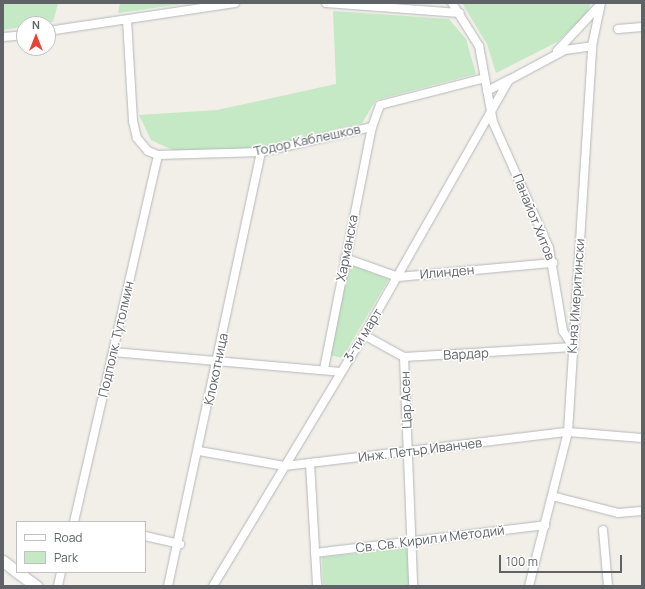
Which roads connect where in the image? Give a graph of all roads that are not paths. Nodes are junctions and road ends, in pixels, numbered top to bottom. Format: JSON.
{"nodes":[{"id":1,"x":235,"y":3,"type":"edge"},
{"id":2,"x":326,"y":3,"type":"edge"},
{"id":3,"x":452,"y":3,"type":"edge"},
{"id":4,"x":601,"y":3,"type":"edge"},
{"id":5,"x":460,"y":13,"type":"junction"},
{"id":6,"x":127,"y":20,"type":"junction"},
{"id":7,"x":642,"y":27,"type":"edge"},
{"id":8,"x":618,"y":29,"type":"dead end"},
{"id":9,"x":56,"y":30,"type":"edge"},
{"id":10,"x":16,"y":35,"type":"edge"},
{"id":11,"x":3,"y":37,"type":"edge"},
{"id":12,"x":592,"y":46,"type":"junction"},
{"id":13,"x":552,"y":55,"type":"junction"},
{"id":14,"x":485,"y":78,"type":"junction"},
{"id":15,"x":509,"y":80,"type":"junction"},
{"id":16,"x":487,"y":91,"type":"junction"},
{"id":17,"x":491,"y":112,"type":"junction"},
{"id":18,"x":372,"y":127,"type":"junction"},
{"id":19,"x":261,"y":152,"type":"junction"},
{"id":20,"x":158,"y":156,"type":"junction"},
{"id":21,"x":344,"y":258,"type":"junction"},
{"id":22,"x":553,"y":263,"type":"junction"},
{"id":23,"x":398,"y":277,"type":"junction"},
{"id":24,"x":364,"y":335,"type":"junction"},
{"id":25,"x":572,"y":347,"type":"junction"},
{"id":26,"x":113,"y":352,"type":"junction"},
{"id":27,"x":404,"y":357,"type":"junction"},
{"id":28,"x":218,"y":362,"type":"junction"},
{"id":29,"x":324,"y":369,"type":"junction"},
{"id":30,"x":340,"y":372,"type":"junction"},
{"id":31,"x":568,"y":432,"type":"junction"},
{"id":32,"x":642,"y":438,"type":"edge"},
{"id":33,"x":199,"y":451,"type":"junction"},
{"id":34,"x":408,"y":452,"type":"junction"},
{"id":35,"x":310,"y":463,"type":"junction"},
{"id":36,"x":286,"y":466,"type":"junction"},
{"id":37,"x":552,"y":496,"type":"junction"},
{"id":38,"x":642,"y":511,"type":"edge"},
{"id":39,"x":76,"y":521,"type":"edge"},
{"id":40,"x":545,"y":525,"type":"junction"},
{"id":41,"x":603,"y":530,"type":"dead end"},
{"id":42,"x":146,"y":536,"type":"edge"},
{"id":43,"x":411,"y":542,"type":"junction"},
{"id":44,"x":180,"y":544,"type":"junction"},
{"id":45,"x":315,"y":553,"type":"junction"},
{"id":46,"x":3,"y":561,"type":"edge"},
{"id":47,"x":16,"y":571,"type":"edge"},
{"id":48,"x":18,"y":573,"type":"edge"},
{"id":49,"x":61,"y":573,"type":"edge"},
{"id":50,"x":34,"y":585,"type":"edge"},
{"id":51,"x":58,"y":586,"type":"edge"},
{"id":52,"x":168,"y":586,"type":"edge"},
{"id":53,"x":213,"y":586,"type":"edge"},
{"id":54,"x":317,"y":586,"type":"edge"},
{"id":55,"x":413,"y":586,"type":"edge"},
{"id":56,"x":529,"y":586,"type":"edge"},
{"id":57,"x":608,"y":586,"type":"edge"}],
"edges":[{"from":1,"to":6,"type":"street"},
{"from":2,"to":5,"type":"street"},
{"from":3,"to":5,"type":"street","name":"Панайот Хитов"},
{"from":4,"to":12,"type":"street","name":"Княз Имеритински"},
{"from":4,"to":13,"type":"street"},
{"from":5,"to":14,"type":"street","name":"Панайот Хитов"},
{"from":6,"to":9,"type":"street"},
{"from":6,"to":20,"type":"street"},
{"from":7,"to":8,"type":"street"},
{"from":10,"to":11,"type":"street"},
{"from":12,"to":13,"type":"street"},
{"from":12,"to":25,"type":"street","name":"Княз Имеритински"},
{"from":13,"to":15,"type":"street"},
{"from":14,"to":16,"type":"street","name":"Панайот Хитов"},
{"from":14,"to":18,"type":"street","name":"Тодор Каблешков"},
{"from":15,"to":16,"type":"street"},
{"from":15,"to":17,"type":"street","name":"3-ти март"},
{"from":16,"to":17,"type":"street","name":"Панайот Хитов"},
{"from":17,"to":22,"type":"street","name":"Панайот Хитов"},
{"from":17,"to":23,"type":"street","name":"3-ти март"},
{"from":18,"to":19,"type":"street","name":"Тодор Каблешков"},
{"from":18,"to":21,"type":"street","name":"Харманска"},
{"from":19,"to":20,"type":"street","name":"Тодор Каблешков"},
{"from":19,"to":28,"type":"street","name":"Клокотница"},
{"from":20,"to":26,"type":"street","name":"Подполк. Тутолмин"},
{"from":21,"to":23,"type":"street","name":"Илинден"},
{"from":21,"to":29,"type":"street","name":"Харманска"},
{"from":22,"to":23,"type":"street","name":"Илинден"},
{"from":22,"to":25,"type":"street","name":"Панайот Хитов"},
{"from":23,"to":24,"type":"street","name":"3-ти март"},
{"from":24,"to":27,"type":"street"},
{"from":24,"to":30,"type":"street","name":"3-ти март"},
{"from":25,"to":27,"type":"street","name":"Вардар"},
{"from":25,"to":31,"type":"street","name":"Княз Имеритински"},
{"from":26,"to":28,"type":"street"},
{"from":26,"to":39,"type":"street","name":"Подполк. Тутолмин"},
{"from":27,"to":34,"type":"street","name":"Цар Асен"},
{"from":28,"to":29,"type":"street"},
{"from":28,"to":33,"type":"street","name":"Клокотница"},
{"from":29,"to":30,"type":"street"},
{"from":30,"to":36,"type":"street","name":"3-ти март"},
{"from":31,"to":32,"type":"street","name":"Инж. Петър Иванчев"},
{"from":31,"to":34,"type":"street","name":"Инж. Петър Иванчев"},
{"from":31,"to":37,"type":"street","name":"Княз Имеритински"},
{"from":33,"to":36,"type":"street","name":"Инж. Петър Иванчев"},
{"from":33,"to":44,"type":"street","name":"Клокотница"},
{"from":34,"to":35,"type":"street","name":"Инж. Петър Иванчев"},
{"from":34,"to":43,"type":"street","name":"Цар Асен"},
{"from":35,"to":36,"type":"street","name":"Инж. Петър Иванчев"},
{"from":35,"to":45,"type":"street"},
{"from":36,"to":53,"type":"street","name":"3-ти март"},
{"from":37,"to":38,"type":"street"},
{"from":37,"to":40,"type":"street","name":"Княз Имеритински"},
{"from":40,"to":43,"type":"street","name":"Св. Св. Кирил и Методий"},
{"from":40,"to":56,"type":"street","name":"Княз Имеритински"},
{"from":41,"to":57,"type":"street"},
{"from":42,"to":44,"type":"street"},
{"from":43,"to":45,"type":"street","name":"Св. Св. Кирил и Методий"},
{"from":43,"to":55,"type":"street","name":"Цар Асен"},
{"from":44,"to":52,"type":"street","name":"Клокотница"},
{"from":45,"to":54,"type":"street"},
{"from":46,"to":47,"type":"street"},
{"from":48,"to":50,"type":"street"},
{"from":49,"to":51,"type":"street"}]}
